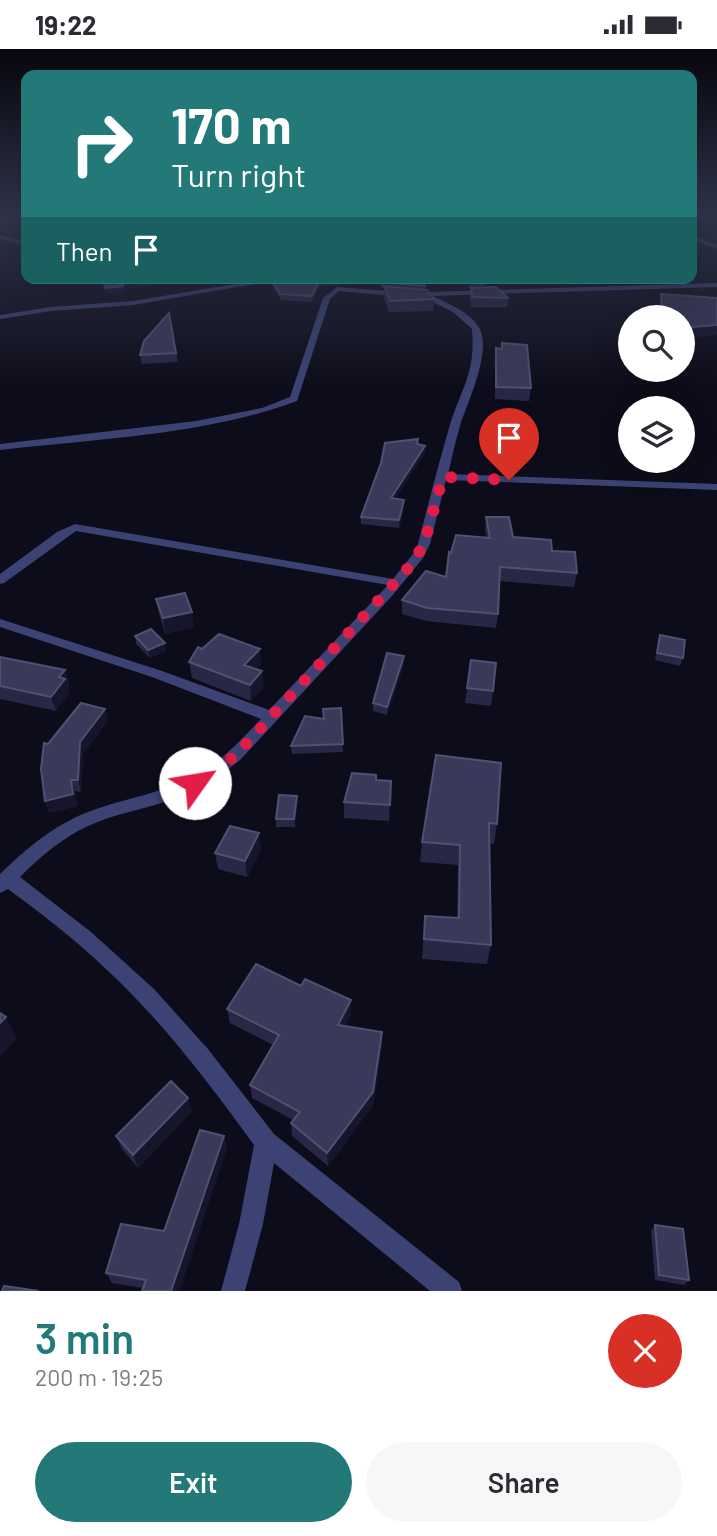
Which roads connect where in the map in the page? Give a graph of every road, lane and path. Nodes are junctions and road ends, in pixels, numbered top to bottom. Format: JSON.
{"nodes":[{"id":1,"x":248,"y":284,"type":"edge"},
{"id":2,"x":336,"y":284,"type":"edge"},
{"id":3,"x":717,"y":285,"type":"edge"},
{"id":4,"x":417,"y":294,"type":"junction"},
{"id":5,"x":0,"y":317,"type":"edge"},
{"id":6,"x":0,"y":447,"type":"edge"},
{"id":7,"x":443,"y":477,"type":"junction"},
{"id":8,"x":717,"y":487,"type":"edge"},
{"id":9,"x":0,"y":580,"type":"edge"},
{"id":10,"x":396,"y":583,"type":"junction"},
{"id":11,"x":0,"y":623,"type":"edge"},
{"id":12,"x":272,"y":717,"type":"junction"},
{"id":13,"x":4,"y":882,"type":"edge"},
{"id":14,"x":266,"y":1142,"type":"junction"},
{"id":15,"x":233,"y":1291,"type":"edge"},
{"id":16,"x":450,"y":1291,"type":"edge"}],
"edges":[{"from":1,"to":5,"type":"street"},
{"from":2,"to":4,"type":"street"},
{"from":2,"to":6,"type":"street"},
{"from":3,"to":4,"type":"street"},
{"from":4,"to":7,"type":"street"},
{"from":7,"to":8,"type":"street"},
{"from":7,"to":10,"type":"street"},
{"from":9,"to":10,"type":"street"},
{"from":10,"to":12,"type":"street"},
{"from":11,"to":12,"type":"street"},
{"from":12,"to":13,"type":"street"},
{"from":13,"to":14,"type":"street"},
{"from":14,"to":15,"type":"street"},
{"from":14,"to":16,"type":"street"}]}
